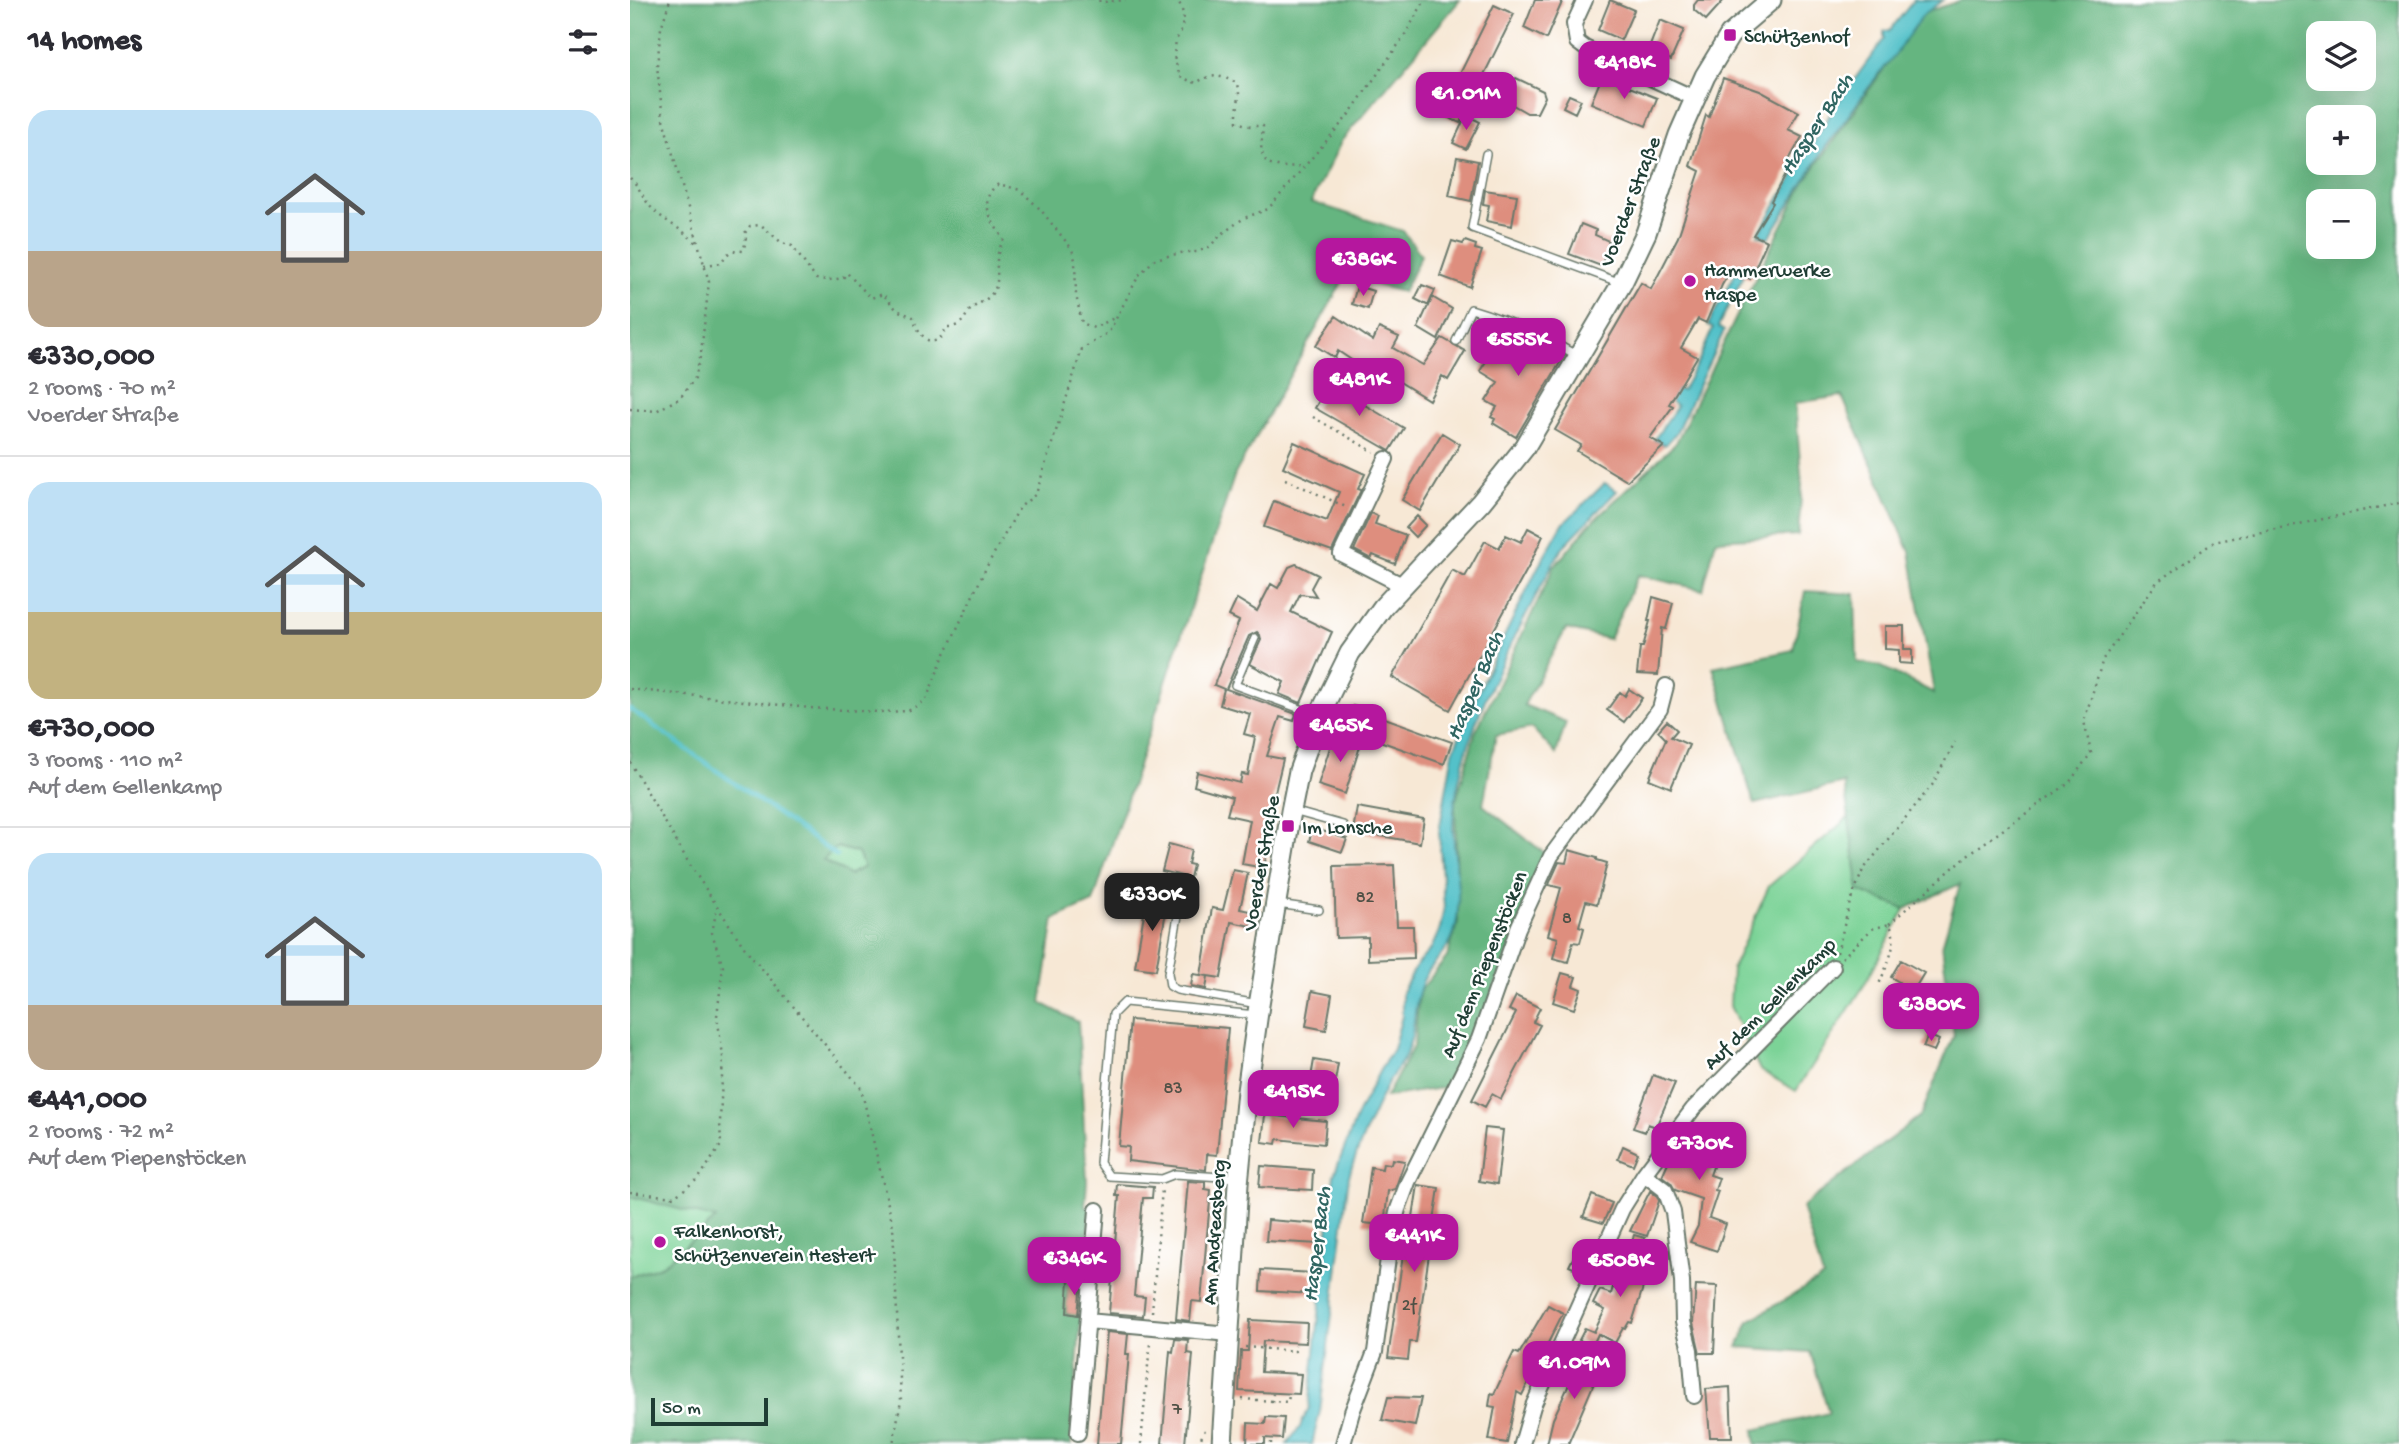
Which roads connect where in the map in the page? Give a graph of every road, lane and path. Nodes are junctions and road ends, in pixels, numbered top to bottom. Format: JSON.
{"nodes":[{"id":1,"x":670,"y":0,"type":"edge"},
{"id":2,"x":1099,"y":0,"type":"edge"},
{"id":3,"x":1126,"y":0,"type":"edge"},
{"id":4,"x":1174,"y":0,"type":"edge"},
{"id":5,"x":1425,"y":0,"type":"edge"},
{"id":6,"x":1585,"y":0,"type":"edge"},
{"id":7,"x":1771,"y":0,"type":"edge"},
{"id":8,"x":1694,"y":98,"type":"junction"},
{"id":9,"x":1486,"y":154,"type":"dead end"},
{"id":10,"x":1305,"y":166,"type":"junction"},
{"id":11,"x":630,"y":178,"type":"edge"},
{"id":12,"x":698,"y":246,"type":"junction"},
{"id":13,"x":704,"y":265,"type":"junction"},
{"id":14,"x":1622,"y":283,"type":"junction"},
{"id":15,"x":1117,"y":316,"type":"junction"},
{"id":16,"x":1456,"y":341,"type":"dead end"},
{"id":17,"x":1579,"y":357,"type":"junction"},
{"id":18,"x":630,"y":409,"type":"edge"},
{"id":19,"x":1312,"y":418,"type":"dead end"},
{"id":20,"x":1386,"y":459,"type":"joint"},
{"id":21,"x":1285,"y":480,"type":"dead end"},
{"id":22,"x":2399,"y":503,"type":"edge"},
{"id":23,"x":1359,"y":513,"type":"junction"},
{"id":24,"x":1402,"y":585,"type":"junction"},
{"id":25,"x":1255,"y":638,"type":"dead end"},
{"id":26,"x":1666,"y":685,"type":"dead end"},
{"id":27,"x":630,"y":689,"type":"edge"},
{"id":28,"x":1319,"y":715,"type":"junction"},
{"id":29,"x":1369,"y":736,"type":"dead end"},
{"id":30,"x":1955,"y":742,"type":"dead end"},
{"id":31,"x":630,"y":762,"type":"edge"},
{"id":32,"x":1291,"y":811,"type":"junction"},
{"id":33,"x":1343,"y":825,"type":"dead end"},
{"id":34,"x":1275,"y":904,"type":"junction"},
{"id":35,"x":717,"y":907,"type":"junction"},
{"id":36,"x":1319,"y":910,"type":"dead end"},
{"id":37,"x":1179,"y":911,"type":"dead end"},
{"id":38,"x":1889,"y":924,"type":"junction"},
{"id":39,"x":1833,"y":967,"type":"junction"},
{"id":40,"x":1878,"y":987,"type":"dead end"},
{"id":41,"x":1258,"y":1010,"type":"junction"},
{"id":42,"x":1247,"y":1091,"type":"joint"},
{"id":43,"x":1644,"y":1174,"type":"junction"},
{"id":44,"x":1238,"y":1178,"type":"junction"},
{"id":45,"x":630,"y":1192,"type":"edge"},
{"id":46,"x":1097,"y":1210,"type":"dead end"},
{"id":47,"x":1088,"y":1321,"type":"junction"},
{"id":48,"x":1228,"y":1340,"type":"junction"},
{"id":49,"x":1282,"y":1345,"type":"dead end"},
{"id":50,"x":1295,"y":1345,"type":"dead end"},
{"id":51,"x":1281,"y":1351,"type":"junction"},
{"id":52,"x":1273,"y":1394,"type":"dead end"},
{"id":53,"x":1289,"y":1395,"type":"dead end"},
{"id":54,"x":1694,"y":1396,"type":"dead end"},
{"id":55,"x":1225,"y":1397,"type":"junction"},
{"id":56,"x":1272,"y":1402,"type":"junction"},
{"id":57,"x":1078,"y":1433,"type":"dead end"},
{"id":58,"x":893,"y":1444,"type":"edge"},
{"id":59,"x":1222,"y":1444,"type":"edge"},
{"id":60,"x":1343,"y":1444,"type":"edge"},
{"id":61,"x":1522,"y":1444,"type":"edge"}],
"edges":[{"from":1,"to":12,"type":"path"},
{"from":2,"to":3,"type":"path"},
{"from":4,"to":10,"type":"path"},
{"from":5,"to":10,"type":"path"},
{"from":6,"to":8,"type":"street"},
{"from":7,"to":8,"type":"main road","name":"Voerder Straße"},
{"from":8,"to":14,"type":"main road","name":"Voerder Straße"},
{"from":9,"to":14,"type":"lane"},
{"from":10,"to":15,"type":"path"},
{"from":11,"to":12,"type":"path"},
{"from":12,"to":13,"type":"path"},
{"from":13,"to":15,"type":"path"},
{"from":13,"to":18,"type":"path"},
{"from":14,"to":17,"type":"main road","name":"Voerder Straße"},
{"from":15,"to":27,"type":"path"},
{"from":16,"to":17,"type":"lane"},
{"from":17,"to":24,"type":"main road","name":"Voerder Straße"},
{"from":19,"to":20,"type":"path"},
{"from":20,"to":23,"type":"street"},
{"from":21,"to":23,"type":"path"},
{"from":22,"to":38,"type":"path","name":"Auf dem Gellenkamp"},
{"from":23,"to":24,"type":"street"},
{"from":24,"to":28,"type":"main road","name":"Voerder Straße"},
{"from":25,"to":28,"type":"lane"},
{"from":26,"to":60,"type":"street","name":"Auf dem Piepenstöcken"},
{"from":28,"to":29,"type":"lane"},
{"from":28,"to":32,"type":"main road","name":"Voerder Straße"},
{"from":30,"to":39,"type":"path"},
{"from":31,"to":35,"type":"path"},
{"from":32,"to":33,"type":"lane"},
{"from":32,"to":34,"type":"main road","name":"Voerder Straße"},
{"from":34,"to":36,"type":"lane"},
{"from":34,"to":41,"type":"main road","name":"Voerder Straße"},
{"from":35,"to":45,"type":"path"},
{"from":35,"to":58,"type":"path"},
{"from":37,"to":41,"type":"lane"},
{"from":38,"to":39,"type":"path","name":"Auf dem Gellenkamp"},
{"from":38,"to":40,"type":"path"},
{"from":39,"to":43,"type":"street","name":"Auf dem Gellenkamp"},
{"from":41,"to":42,"type":"main road","name":"Voerder Straße"},
{"from":41,"to":44,"type":"lane"},
{"from":42,"to":44,"type":"main road","name":"Am Andreasberg"},
{"from":43,"to":54,"type":"street"},
{"from":43,"to":61,"type":"street","name":"Auf dem Gellenkamp"},
{"from":44,"to":48,"type":"main road","name":"Am Andreasberg"},
{"from":46,"to":47,"type":"street"},
{"from":47,"to":48,"type":"street","name":"Am Andreasberg"},
{"from":47,"to":57,"type":"street"},
{"from":48,"to":51,"type":"path"},
{"from":48,"to":55,"type":"main road","name":"Am Andreasberg"},
{"from":49,"to":51,"type":"path"},
{"from":50,"to":51,"type":"path"},
{"from":52,"to":56,"type":"path"},
{"from":53,"to":56,"type":"path"},
{"from":55,"to":56,"type":"path"},
{"from":55,"to":59,"type":"main road","name":"Am Andreasberg"}]}
